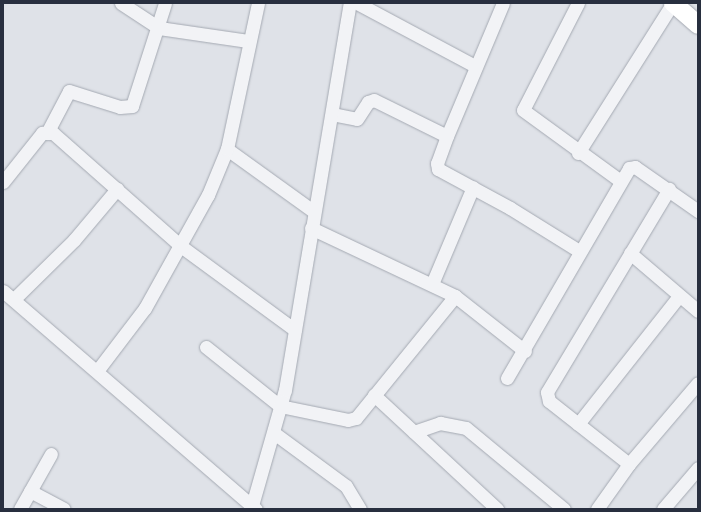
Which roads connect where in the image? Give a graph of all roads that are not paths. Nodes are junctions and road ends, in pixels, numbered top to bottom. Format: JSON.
{"nodes":[{"id":1,"x":121,"y":3,"type":"edge"},
{"id":2,"x":165,"y":3,"type":"edge"},
{"id":3,"x":258,"y":3,"type":"edge"},
{"id":4,"x":350,"y":3,"type":"edge"},
{"id":5,"x":357,"y":3,"type":"edge"},
{"id":6,"x":503,"y":3,"type":"edge"},
{"id":7,"x":578,"y":3,"type":"edge"},
{"id":8,"x":673,"y":3,"type":"edge"},
{"id":9,"x":698,"y":25,"type":"edge"},
{"id":10,"x":159,"y":28,"type":"junction"},
{"id":11,"x":248,"y":41,"type":"junction"},
{"id":12,"x":475,"y":66,"type":"junction"},
{"id":13,"x":332,"y":114,"type":"junction"},
{"id":14,"x":48,"y":131,"type":"junction"},
{"id":15,"x":446,"y":136,"type":"junction"},
{"id":16,"x":227,"y":149,"type":"junction"},
{"id":17,"x":578,"y":153,"type":"junction"},
{"id":18,"x":619,"y":180,"type":"junction"},
{"id":19,"x":3,"y":182,"type":"edge"},
{"id":20,"x":473,"y":187,"type":"junction"},
{"id":21,"x":117,"y":189,"type":"junction"},
{"id":22,"x":668,"y":189,"type":"junction"},
{"id":23,"x":313,"y":211,"type":"junction"},
{"id":24,"x":698,"y":212,"type":"edge"},
{"id":25,"x":311,"y":228,"type":"junction"},
{"id":26,"x":182,"y":247,"type":"junction"},
{"id":27,"x":579,"y":251,"type":"junction"},
{"id":28,"x":630,"y":254,"type":"junction"},
{"id":29,"x":432,"y":284,"type":"junction"},
{"id":30,"x":3,"y":291,"type":"edge"},
{"id":31,"x":455,"y":296,"type":"junction"},
{"id":32,"x":679,"y":296,"type":"junction"},
{"id":33,"x":14,"y":299,"type":"junction"},
{"id":34,"x":698,"y":311,"type":"edge"},
{"id":35,"x":295,"y":330,"type":"junction"},
{"id":36,"x":206,"y":347,"type":"dead end"},
{"id":37,"x":525,"y":351,"type":"junction"},
{"id":38,"x":97,"y":371,"type":"junction"},
{"id":39,"x":507,"y":378,"type":"dead end"},
{"id":40,"x":697,"y":388,"type":"edge"},
{"id":41,"x":374,"y":395,"type":"junction"},
{"id":42,"x":280,"y":406,"type":"junction"},
{"id":43,"x":578,"y":424,"type":"junction"},
{"id":44,"x":414,"y":432,"type":"junction"},
{"id":45,"x":274,"y":433,"type":"junction"},
{"id":46,"x":51,"y":454,"type":"dead end"},
{"id":47,"x":629,"y":464,"type":"junction"},
{"id":48,"x":698,"y":468,"type":"edge"},
{"id":49,"x":30,"y":492,"type":"junction"},
{"id":50,"x":253,"y":507,"type":"edge"},
{"id":51,"x":20,"y":509,"type":"edge"},
{"id":52,"x":64,"y":509,"type":"edge"},
{"id":53,"x":360,"y":509,"type":"edge"},
{"id":54,"x":497,"y":509,"type":"edge"},
{"id":55,"x":564,"y":509,"type":"edge"},
{"id":56,"x":597,"y":509,"type":"edge"},
{"id":57,"x":663,"y":509,"type":"edge"}],
"edges":[{"from":1,"to":10,"type":"street"},
{"from":2,"to":10,"type":"street"},
{"from":3,"to":11,"type":"street"},
{"from":4,"to":13,"type":"street"},
{"from":5,"to":12,"type":"street"},
{"from":6,"to":12,"type":"street"},
{"from":7,"to":17,"type":"street"},
{"from":8,"to":9,"type":"main road"},
{"from":8,"to":17,"type":"street"},
{"from":10,"to":11,"type":"street"},
{"from":10,"to":14,"type":"street"},
{"from":11,"to":16,"type":"street"},
{"from":12,"to":15,"type":"street"},
{"from":13,"to":15,"type":"street"},
{"from":13,"to":23,"type":"street"},
{"from":14,"to":19,"type":"street"},
{"from":14,"to":21,"type":"street"},
{"from":15,"to":20,"type":"street"},
{"from":16,"to":23,"type":"street"},
{"from":16,"to":26,"type":"street"},
{"from":17,"to":18,"type":"street"},
{"from":18,"to":22,"type":"street"},
{"from":18,"to":27,"type":"street"},
{"from":20,"to":27,"type":"street"},
{"from":20,"to":29,"type":"street"},
{"from":21,"to":26,"type":"street"},
{"from":21,"to":33,"type":"street"},
{"from":22,"to":24,"type":"street"},
{"from":22,"to":28,"type":"street"},
{"from":23,"to":25,"type":"street"},
{"from":25,"to":29,"type":"street"},
{"from":25,"to":35,"type":"street"},
{"from":26,"to":35,"type":"street"},
{"from":26,"to":38,"type":"street"},
{"from":27,"to":37,"type":"street"},
{"from":28,"to":32,"type":"street"},
{"from":28,"to":43,"type":"street"},
{"from":29,"to":31,"type":"street"},
{"from":30,"to":33,"type":"street"},
{"from":31,"to":37,"type":"street"},
{"from":31,"to":41,"type":"street"},
{"from":32,"to":34,"type":"street"},
{"from":32,"to":43,"type":"street"},
{"from":33,"to":38,"type":"street"},
{"from":35,"to":42,"type":"street"},
{"from":36,"to":42,"type":"street"},
{"from":37,"to":39,"type":"street"},
{"from":38,"to":50,"type":"street"},
{"from":40,"to":47,"type":"street"},
{"from":41,"to":42,"type":"street"},
{"from":41,"to":44,"type":"street"},
{"from":42,"to":45,"type":"street"},
{"from":43,"to":47,"type":"street"},
{"from":44,"to":54,"type":"street"},
{"from":44,"to":55,"type":"street"},
{"from":45,"to":50,"type":"street"},
{"from":45,"to":53,"type":"street"},
{"from":46,"to":49,"type":"street"},
{"from":47,"to":56,"type":"street"},
{"from":48,"to":57,"type":"street"},
{"from":49,"to":51,"type":"street"},
{"from":49,"to":52,"type":"street"}]}
